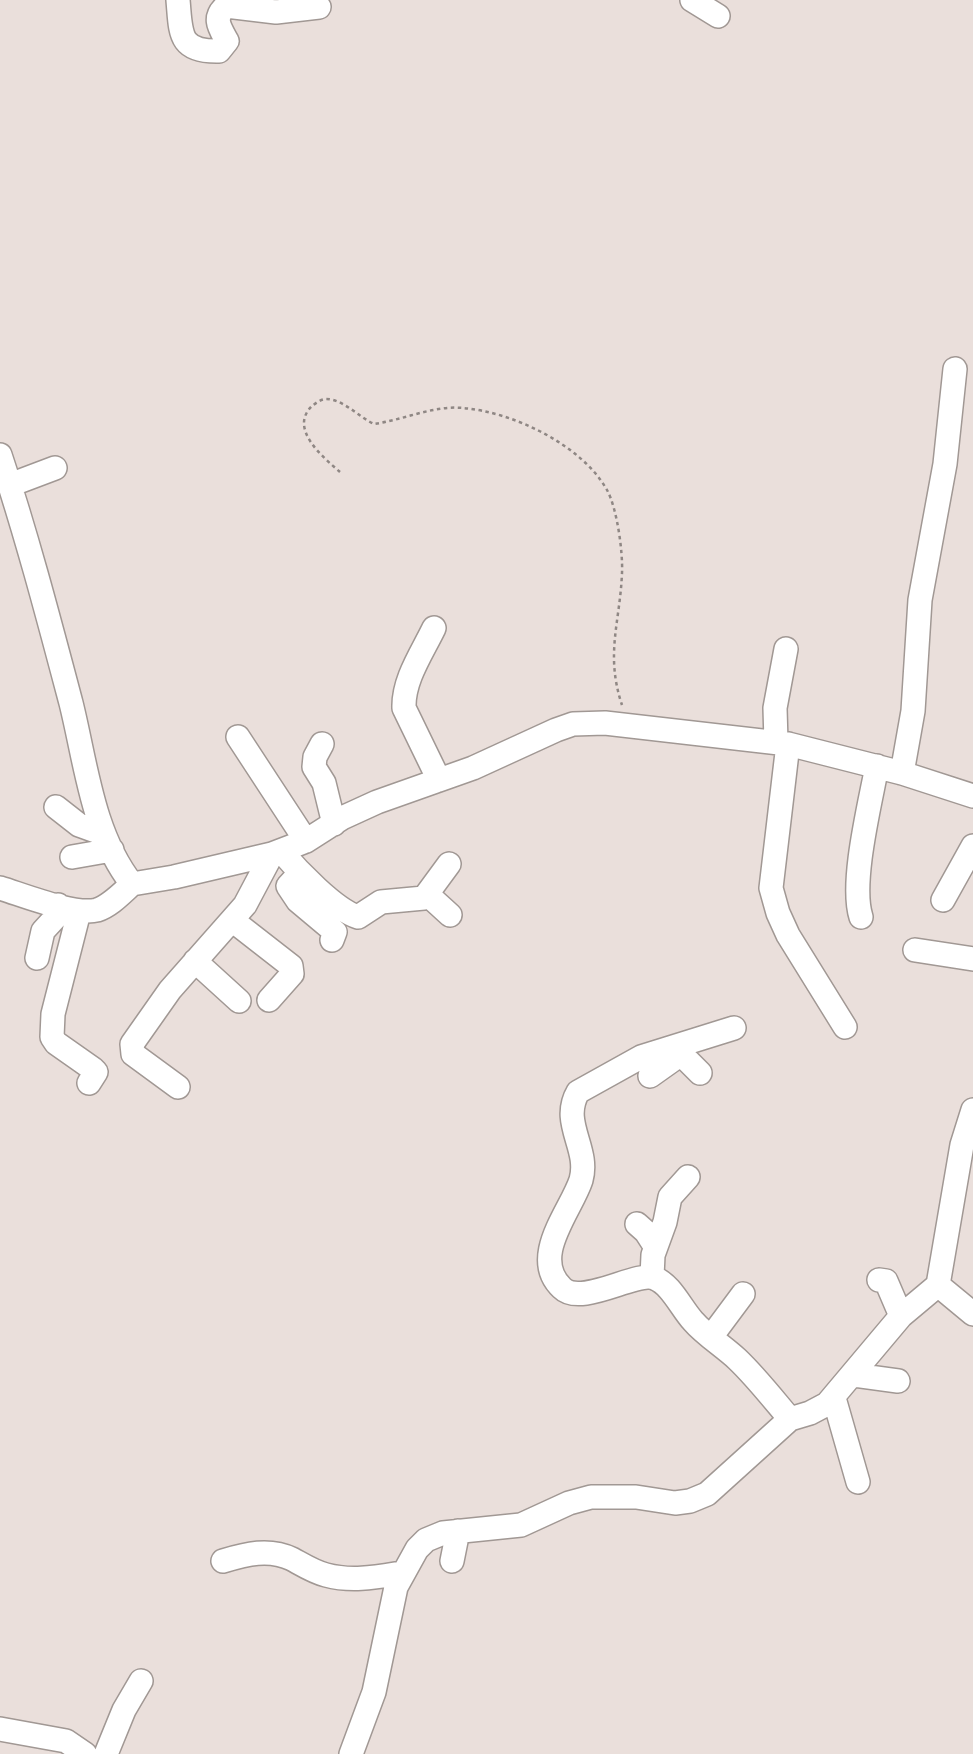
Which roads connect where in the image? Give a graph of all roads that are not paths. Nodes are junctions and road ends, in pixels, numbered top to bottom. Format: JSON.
{"nodes":[{"id":1,"x":178,"y":0,"type":"edge"},
{"id":2,"x":692,"y":0,"type":"edge"},
{"id":3,"x":319,"y":7,"type":"dead end"},
{"id":4,"x":718,"y":16,"type":"dead end"},
{"id":5,"x":955,"y":369,"type":"dead end"},
{"id":6,"x":0,"y":455,"type":"edge"},
{"id":7,"x":55,"y":468,"type":"dead end"},
{"id":8,"x":8,"y":494,"type":"edge"},
{"id":9,"x":434,"y":628,"type":"dead end"},
{"id":10,"x":786,"y":649,"type":"dead end"},
{"id":11,"x":238,"y":737,"type":"dead end"},
{"id":12,"x":782,"y":743,"type":"junction"},
{"id":13,"x":322,"y":744,"type":"dead end"},
{"id":14,"x":877,"y":766,"type":"junction"},
{"id":15,"x":902,"y":773,"type":"junction"},
{"id":16,"x":439,"y":780,"type":"junction"},
{"id":17,"x":971,"y":789,"type":"edge"},
{"id":18,"x":56,"y":807,"type":"dead end"},
{"id":19,"x":334,"y":824,"type":"junction"},
{"id":20,"x":306,"y":841,"type":"junction"},
{"id":21,"x":108,"y":842,"type":"junction"},
{"id":22,"x":973,"y":846,"type":"edge"},
{"id":23,"x":277,"y":852,"type":"junction"},
{"id":24,"x":72,"y":857,"type":"dead end"},
{"id":25,"x":449,"y":864,"type":"dead end"},
{"id":26,"x":300,"y":873,"type":"junction"},
{"id":27,"x":132,"y":884,"type":"junction"},
{"id":28,"x":0,"y":888,"type":"edge"},
{"id":29,"x":427,"y":894,"type":"junction"},
{"id":30,"x":943,"y":900,"type":"dead end"},
{"id":31,"x":69,"y":909,"type":"junction"},
{"id":32,"x":450,"y":915,"type":"dead end"},
{"id":33,"x":861,"y":917,"type":"dead end"},
{"id":34,"x":232,"y":920,"type":"junction"},
{"id":35,"x":332,"y":940,"type":"dead end"},
{"id":36,"x":915,"y":950,"type":"dead end"},
{"id":37,"x":37,"y":958,"type":"dead end"},
{"id":38,"x":973,"y":959,"type":"edge"},
{"id":39,"x":195,"y":961,"type":"junction"},
{"id":40,"x":269,"y":1000,"type":"dead end"},
{"id":41,"x":239,"y":1001,"type":"dead end"},
{"id":42,"x":845,"y":1027,"type":"dead end"},
{"id":43,"x":734,"y":1028,"type":"dead end"},
{"id":44,"x":685,"y":1048,"type":"junction"},
{"id":45,"x":700,"y":1073,"type":"dead end"},
{"id":46,"x":650,"y":1076,"type":"dead end"},
{"id":47,"x":89,"y":1083,"type":"dead end"},
{"id":48,"x":178,"y":1087,"type":"dead end"},
{"id":49,"x":973,"y":1110,"type":"edge"},
{"id":50,"x":967,"y":1158,"type":"edge"},
{"id":51,"x":688,"y":1177,"type":"dead end"},
{"id":52,"x":637,"y":1224,"type":"dead end"},
{"id":53,"x":655,"y":1246,"type":"junction"},
{"id":54,"x":652,"y":1277,"type":"junction"},
{"id":55,"x":879,"y":1280,"type":"dead end"},
{"id":56,"x":937,"y":1285,"type":"junction"},
{"id":57,"x":743,"y":1294,"type":"dead end"},
{"id":58,"x":973,"y":1314,"type":"edge"},
{"id":59,"x":901,"y":1316,"type":"junction"},
{"id":60,"x":710,"y":1337,"type":"junction"},
{"id":61,"x":854,"y":1375,"type":"junction"},
{"id":62,"x":898,"y":1381,"type":"dead end"},
{"id":63,"x":834,"y":1398,"type":"junction"},
{"id":64,"x":790,"y":1419,"type":"junction"},
{"id":65,"x":858,"y":1482,"type":"dead end"},
{"id":66,"x":458,"y":1531,"type":"junction"},
{"id":67,"x":223,"y":1561,"type":"dead end"},
{"id":68,"x":452,"y":1561,"type":"dead end"},
{"id":69,"x":402,"y":1573,"type":"junction"},
{"id":70,"x":141,"y":1681,"type":"dead end"},
{"id":71,"x":0,"y":1729,"type":"edge"},
{"id":72,"x":75,"y":1751,"type":"edge"},
{"id":73,"x":106,"y":1754,"type":"edge"},
{"id":74,"x":351,"y":1754,"type":"edge"}],
"edges":[{"from":1,"to":3,"type":"street"},
{"from":2,"to":4,"type":"street"},
{"from":5,"to":15,"type":"street"},
{"from":6,"to":8,"type":"street"},
{"from":7,"to":8,"type":"street"},
{"from":8,"to":21,"type":"street"},
{"from":9,"to":16,"type":"street"},
{"from":10,"to":12,"type":"street"},
{"from":11,"to":20,"type":"street"},
{"from":12,"to":14,"type":"street"},
{"from":12,"to":16,"type":"street"},
{"from":12,"to":42,"type":"street"},
{"from":13,"to":19,"type":"street"},
{"from":14,"to":15,"type":"street"},
{"from":14,"to":33,"type":"street"},
{"from":15,"to":17,"type":"street"},
{"from":16,"to":19,"type":"street"},
{"from":18,"to":21,"type":"street"},
{"from":19,"to":20,"type":"street"},
{"from":20,"to":23,"type":"street"},
{"from":21,"to":24,"type":"street"},
{"from":21,"to":27,"type":"street"},
{"from":22,"to":30,"type":"street"},
{"from":23,"to":26,"type":"street"},
{"from":23,"to":27,"type":"street"},
{"from":23,"to":34,"type":"street"},
{"from":25,"to":29,"type":"street"},
{"from":26,"to":29,"type":"street"},
{"from":26,"to":35,"type":"street"},
{"from":27,"to":31,"type":"street"},
{"from":28,"to":31,"type":"street"},
{"from":29,"to":32,"type":"street"},
{"from":31,"to":37,"type":"street"},
{"from":31,"to":47,"type":"street"},
{"from":34,"to":39,"type":"street"},
{"from":34,"to":40,"type":"street"},
{"from":36,"to":38,"type":"street"},
{"from":39,"to":41,"type":"street"},
{"from":39,"to":48,"type":"street"},
{"from":43,"to":44,"type":"street"},
{"from":44,"to":45,"type":"street"},
{"from":44,"to":46,"type":"street"},
{"from":44,"to":54,"type":"street"},
{"from":49,"to":50,"type":"street"},
{"from":50,"to":56,"type":"street"},
{"from":51,"to":53,"type":"street"},
{"from":52,"to":53,"type":"street"},
{"from":53,"to":54,"type":"street"},
{"from":54,"to":60,"type":"street"},
{"from":55,"to":59,"type":"street"},
{"from":56,"to":58,"type":"street"},
{"from":56,"to":59,"type":"street"},
{"from":57,"to":60,"type":"street"},
{"from":59,"to":61,"type":"street"},
{"from":60,"to":64,"type":"street"},
{"from":61,"to":62,"type":"street"},
{"from":61,"to":63,"type":"street"},
{"from":63,"to":64,"type":"street"},
{"from":63,"to":65,"type":"street"},
{"from":64,"to":66,"type":"street"},
{"from":66,"to":68,"type":"street"},
{"from":66,"to":69,"type":"street"},
{"from":67,"to":69,"type":"street"},
{"from":69,"to":74,"type":"street"},
{"from":70,"to":73,"type":"street"},
{"from":71,"to":72,"type":"street"}]}
